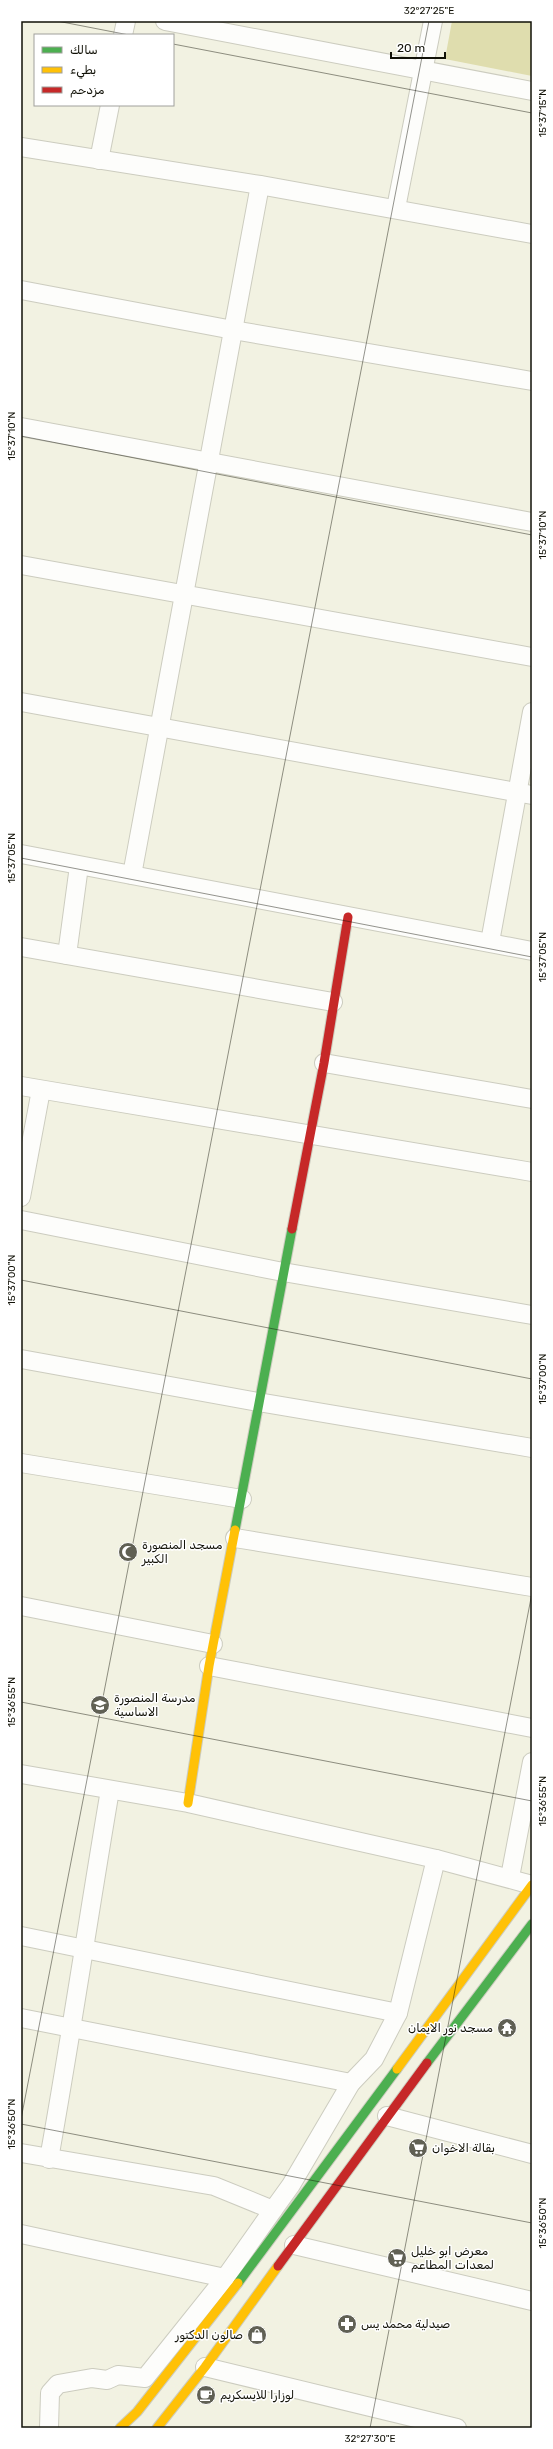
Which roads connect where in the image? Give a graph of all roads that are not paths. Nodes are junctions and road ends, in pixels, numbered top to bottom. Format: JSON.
{"nodes":[{"id":1,"x":126,"y":21,"type":"edge"},
{"id":2,"x":165,"y":21,"type":"edge"},
{"id":3,"x":433,"y":21,"type":"edge"},
{"id":4,"x":123,"y":34,"type":"edge"},
{"id":5,"x":422,"y":68,"type":"junction"},
{"id":6,"x":532,"y":91,"type":"edge"},
{"id":7,"x":110,"y":106,"type":"edge"},
{"id":8,"x":21,"y":148,"type":"edge"},
{"id":9,"x":99,"y":160,"type":"junction"},
{"id":10,"x":260,"y":185,"type":"junction"},
{"id":11,"x":396,"y":208,"type":"junction"},
{"id":12,"x":532,"y":234,"type":"edge"},
{"id":13,"x":21,"y":290,"type":"edge"},
{"id":14,"x":233,"y":330,"type":"junction"},
{"id":15,"x":532,"y":381,"type":"edge"},
{"id":16,"x":21,"y":427,"type":"edge"},
{"id":17,"x":208,"y":463,"type":"junction"},
{"id":18,"x":532,"y":522,"type":"edge"},
{"id":19,"x":21,"y":565,"type":"edge"},
{"id":20,"x":183,"y":594,"type":"junction"},
{"id":21,"x":532,"y":657,"type":"edge"},
{"id":22,"x":21,"y":702,"type":"edge"},
{"id":23,"x":532,"y":712,"type":"edge"},
{"id":24,"x":158,"y":728,"type":"junction"},
{"id":25,"x":524,"y":794,"type":"edge"},
{"id":26,"x":21,"y":854,"type":"edge"},
{"id":27,"x":79,"y":866,"type":"junction"},
{"id":28,"x":132,"y":875,"type":"junction"},
{"id":29,"x":348,"y":917,"type":"junction"},
{"id":30,"x":490,"y":942,"type":"junction"},
{"id":31,"x":21,"y":947,"type":"edge"},
{"id":32,"x":532,"y":951,"type":"edge"},
{"id":33,"x":67,"y":955,"type":"junction"},
{"id":34,"x":333,"y":1002,"type":"junction"},
{"id":35,"x":324,"y":1063,"type":"junction"},
{"id":36,"x":21,"y":1086,"type":"edge"},
{"id":37,"x":41,"y":1090,"type":"junction"},
{"id":38,"x":532,"y":1099,"type":"edge"},
{"id":39,"x":310,"y":1134,"type":"junction"},
{"id":40,"x":532,"y":1172,"type":"edge"},
{"id":41,"x":21,"y":1197,"type":"edge"},
{"id":42,"x":21,"y":1220,"type":"edge"},
{"id":43,"x":282,"y":1272,"type":"junction"},
{"id":44,"x":532,"y":1315,"type":"edge"},
{"id":45,"x":21,"y":1359,"type":"edge"},
{"id":46,"x":258,"y":1402,"type":"junction"},
{"id":47,"x":532,"y":1448,"type":"edge"},
{"id":48,"x":21,"y":1463,"type":"edge"},
{"id":49,"x":242,"y":1499,"type":"junction"},
{"id":50,"x":235,"y":1538,"type":"junction"},
{"id":51,"x":532,"y":1587,"type":"edge"},
{"id":52,"x":21,"y":1606,"type":"edge"},
{"id":53,"x":213,"y":1644,"type":"junction"},
{"id":54,"x":209,"y":1666,"type":"junction"},
{"id":55,"x":532,"y":1728,"type":"edge"},
{"id":56,"x":532,"y":1762,"type":"edge"},
{"id":57,"x":21,"y":1774,"type":"edge"},
{"id":58,"x":110,"y":1790,"type":"junction"},
{"id":59,"x":188,"y":1803,"type":"junction"},
{"id":60,"x":436,"y":1859,"type":"junction"},
{"id":61,"x":510,"y":1877,"type":"junction"},
{"id":62,"x":532,"y":1885,"type":"edge"},
{"id":63,"x":532,"y":1924,"type":"edge"},
{"id":64,"x":21,"y":1936,"type":"edge"},
{"id":65,"x":83,"y":1949,"type":"junction"},
{"id":66,"x":398,"y":2013,"type":"junction"},
{"id":67,"x":21,"y":2018,"type":"edge"},
{"id":68,"x":73,"y":2028,"type":"junction"},
{"id":69,"x":351,"y":2083,"type":"junction"},
{"id":70,"x":387,"y":2116,"type":"junction"},
{"id":71,"x":21,"y":2154,"type":"edge"},
{"id":72,"x":532,"y":2154,"type":"edge"},
{"id":73,"x":49,"y":2159,"type":"junction"},
{"id":74,"x":273,"y":2210,"type":"junction"},
{"id":75,"x":21,"y":2234,"type":"edge"},
{"id":76,"x":294,"y":2245,"type":"junction"},
{"id":77,"x":225,"y":2278,"type":"junction"},
{"id":78,"x":532,"y":2301,"type":"edge"},
{"id":79,"x":205,"y":2367,"type":"junction"},
{"id":80,"x":49,"y":2428,"type":"edge"},
{"id":81,"x":120,"y":2428,"type":"edge"},
{"id":82,"x":157,"y":2428,"type":"edge"},
{"id":83,"x":457,"y":2428,"type":"edge"}],
"edges":[{"from":1,"to":4,"type":"street"},
{"from":2,"to":5,"type":"street"},
{"from":3,"to":5,"type":"street"},
{"from":5,"to":6,"type":"street"},
{"from":5,"to":11,"type":"street"},
{"from":7,"to":9,"type":"street"},
{"from":8,"to":9,"type":"street"},
{"from":9,"to":10,"type":"street"},
{"from":10,"to":11,"type":"street"},
{"from":10,"to":14,"type":"street"},
{"from":11,"to":12,"type":"street"},
{"from":13,"to":14,"type":"street"},
{"from":14,"to":15,"type":"street"},
{"from":14,"to":17,"type":"street"},
{"from":16,"to":17,"type":"street"},
{"from":17,"to":18,"type":"street"},
{"from":17,"to":20,"type":"street"},
{"from":19,"to":20,"type":"street"},
{"from":20,"to":21,"type":"street"},
{"from":20,"to":24,"type":"street"},
{"from":22,"to":24,"type":"street"},
{"from":23,"to":25,"type":"street"},
{"from":24,"to":25,"type":"street"},
{"from":24,"to":28,"type":"street"},
{"from":25,"to":30,"type":"street"},
{"from":26,"to":27,"type":"street"},
{"from":27,"to":28,"type":"street"},
{"from":27,"to":33,"type":"street"},
{"from":28,"to":29,"type":"street"},
{"from":29,"to":30,"type":"street"},
{"from":29,"to":34,"type":"main road"},
{"from":30,"to":32,"type":"street"},
{"from":31,"to":33,"type":"street"},
{"from":33,"to":34,"type":"street"},
{"from":34,"to":35,"type":"main road"},
{"from":35,"to":38,"type":"street"},
{"from":35,"to":39,"type":"main road"},
{"from":36,"to":37,"type":"street"},
{"from":37,"to":39,"type":"street"},
{"from":37,"to":41,"type":"street"},
{"from":39,"to":40,"type":"street"},
{"from":39,"to":43,"type":"main road"},
{"from":42,"to":43,"type":"street"},
{"from":43,"to":44,"type":"street"},
{"from":43,"to":46,"type":"main road"},
{"from":45,"to":46,"type":"street"},
{"from":46,"to":47,"type":"street"},
{"from":46,"to":49,"type":"main road"},
{"from":48,"to":49,"type":"street"},
{"from":49,"to":50,"type":"main road"},
{"from":50,"to":51,"type":"street"},
{"from":50,"to":53,"type":"main road"},
{"from":52,"to":53,"type":"street"},
{"from":53,"to":54,"type":"main road"},
{"from":54,"to":55,"type":"street"},
{"from":54,"to":59,"type":"main road"},
{"from":56,"to":61,"type":"street"},
{"from":57,"to":58,"type":"street"},
{"from":58,"to":59,"type":"street"},
{"from":58,"to":65,"type":"street"},
{"from":59,"to":60,"type":"street"},
{"from":60,"to":61,"type":"street"},
{"from":60,"to":66,"type":"street"},
{"from":61,"to":62,"type":"street"},
{"from":62,"to":81,"type":"main road"},
{"from":63,"to":70,"type":"main road"},
{"from":64,"to":65,"type":"street"},
{"from":65,"to":66,"type":"street"},
{"from":65,"to":68,"type":"street"},
{"from":66,"to":69,"type":"street"},
{"from":67,"to":68,"type":"street"},
{"from":68,"to":69,"type":"street"},
{"from":68,"to":73,"type":"street"},
{"from":69,"to":74,"type":"street"},
{"from":70,"to":72,"type":"street"},
{"from":70,"to":76,"type":"main road"},
{"from":71,"to":73,"type":"street"},
{"from":73,"to":74,"type":"street"},
{"from":74,"to":77,"type":"street"},
{"from":75,"to":77,"type":"street"},
{"from":76,"to":78,"type":"street"},
{"from":76,"to":79,"type":"main road"},
{"from":77,"to":80,"type":"street"},
{"from":79,"to":82,"type":"main road"},
{"from":79,"to":83,"type":"street"}]}
